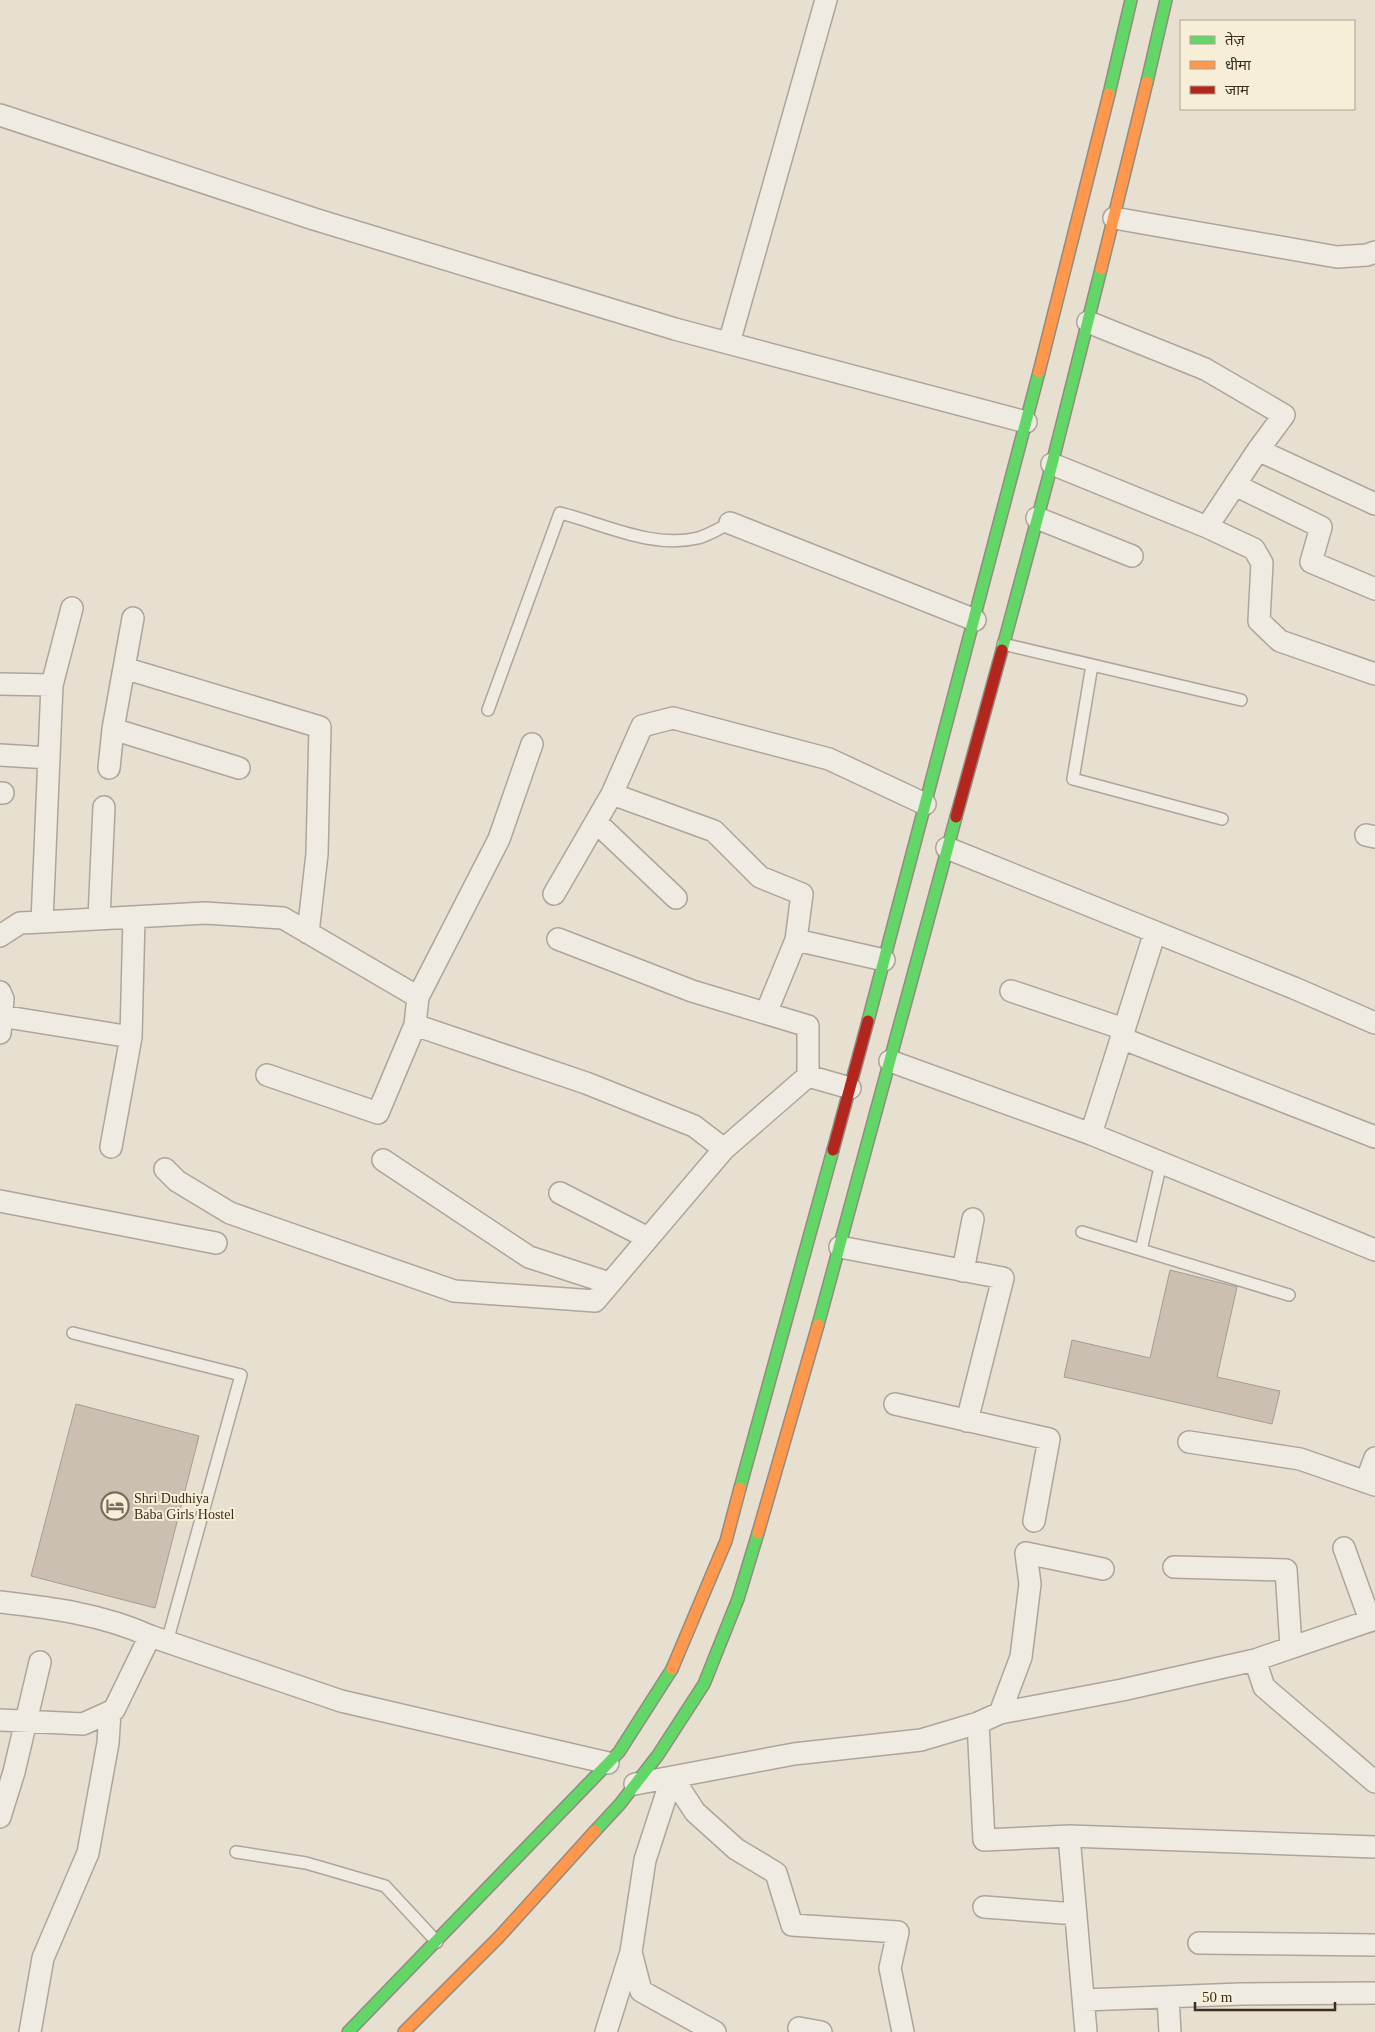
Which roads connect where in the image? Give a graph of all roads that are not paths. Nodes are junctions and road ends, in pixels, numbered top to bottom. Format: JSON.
{"nodes":[{"id":1,"x":826,"y":0,"type":"edge"},
{"id":2,"x":1131,"y":0,"type":"edge"},
{"id":3,"x":1166,"y":0,"type":"edge"},
{"id":4,"x":0,"y":115,"type":"edge"},
{"id":5,"x":1114,"y":218,"type":"junction"},
{"id":6,"x":1372,"y":258,"type":"edge"},
{"id":7,"x":1088,"y":322,"type":"junction"},
{"id":8,"x":729,"y":343,"type":"junction"},
{"id":9,"x":1026,"y":422,"type":"junction"},
{"id":10,"x":1258,"y":450,"type":"junction"},
{"id":11,"x":1052,"y":464,"type":"junction"},
{"id":12,"x":1235,"y":485,"type":"junction"},
{"id":13,"x":1375,"y":504,"type":"edge"},
{"id":14,"x":1037,"y":518,"type":"junction"},
{"id":15,"x":730,"y":523,"type":"joint"},
{"id":16,"x":1207,"y":527,"type":"junction"},
{"id":17,"x":1132,"y":556,"type":"dead end"},
{"id":18,"x":1375,"y":588,"type":"edge"},
{"id":19,"x":72,"y":608,"type":"dead end"},
{"id":20,"x":132,"y":618,"type":"dead end"},
{"id":21,"x":975,"y":620,"type":"junction"},
{"id":22,"x":1003,"y":644,"type":"junction"},
{"id":23,"x":1092,"y":665,"type":"junction"},
{"id":24,"x":124,"y":668,"type":"junction"},
{"id":25,"x":1375,"y":674,"type":"edge"},
{"id":26,"x":0,"y":684,"type":"edge"},
{"id":27,"x":52,"y":685,"type":"junction"},
{"id":28,"x":1241,"y":700,"type":"dead end"},
{"id":29,"x":488,"y":710,"type":"dead end"},
{"id":30,"x":113,"y":728,"type":"junction"},
{"id":31,"x":532,"y":744,"type":"dead end"},
{"id":32,"x":0,"y":755,"type":"edge"},
{"id":33,"x":49,"y":758,"type":"junction"},
{"id":34,"x":109,"y":768,"type":"dead end"},
{"id":35,"x":239,"y":768,"type":"dead end"},
{"id":36,"x":612,"y":794,"type":"junction"},
{"id":37,"x":925,"y":804,"type":"junction"},
{"id":38,"x":104,"y":807,"type":"dead end"},
{"id":39,"x":1222,"y":819,"type":"dead end"},
{"id":40,"x":596,"y":822,"type":"junction"},
{"id":41,"x":947,"y":848,"type":"junction"},
{"id":42,"x":554,"y":894,"type":"dead end"},
{"id":43,"x":676,"y":898,"type":"dead end"},
{"id":44,"x":134,"y":917,"type":"junction"},
{"id":45,"x":99,"y":918,"type":"junction"},
{"id":46,"x":42,"y":922,"type":"junction"},
{"id":47,"x":1155,"y":932,"type":"junction"},
{"id":48,"x":308,"y":933,"type":"junction"},
{"id":49,"x":0,"y":936,"type":"edge"},
{"id":50,"x":558,"y":939,"type":"dead end"},
{"id":51,"x":796,"y":940,"type":"junction"},
{"id":52,"x":884,"y":960,"type":"junction"},
{"id":53,"x":1011,"y":991,"type":"dead end"},
{"id":54,"x":0,"y":992,"type":"edge"},
{"id":55,"x":418,"y":997,"type":"junction"},
{"id":56,"x":766,"y":1013,"type":"junction"},
{"id":57,"x":1375,"y":1023,"type":"edge"},
{"id":58,"x":1,"y":1024,"type":"edge"},
{"id":59,"x":415,"y":1025,"type":"junction"},
{"id":60,"x":1123,"y":1033,"type":"junction"},
{"id":61,"x":131,"y":1037,"type":"junction"},
{"id":62,"x":890,"y":1061,"type":"junction"},
{"id":63,"x":267,"y":1074,"type":"dead end"},
{"id":64,"x":808,"y":1076,"type":"junction"},
{"id":65,"x":850,"y":1088,"type":"junction"},
{"id":66,"x":1091,"y":1134,"type":"junction"},
{"id":67,"x":1375,"y":1137,"type":"edge"},
{"id":68,"x":111,"y":1146,"type":"dead end"},
{"id":69,"x":724,"y":1149,"type":"junction"},
{"id":70,"x":383,"y":1160,"type":"dead end"},
{"id":71,"x":1161,"y":1162,"type":"junction"},
{"id":72,"x":165,"y":1169,"type":"dead end"},
{"id":73,"x":560,"y":1194,"type":"dead end"},
{"id":74,"x":0,"y":1200,"type":"edge"},
{"id":75,"x":973,"y":1219,"type":"dead end"},
{"id":76,"x":1082,"y":1232,"type":"dead end"},
{"id":77,"x":648,"y":1238,"type":"junction"},
{"id":78,"x":216,"y":1242,"type":"dead end"},
{"id":79,"x":840,"y":1247,"type":"junction"},
{"id":80,"x":1141,"y":1250,"type":"junction"},
{"id":81,"x":1375,"y":1250,"type":"edge"},
{"id":82,"x":963,"y":1271,"type":"junction"},
{"id":83,"x":609,"y":1284,"type":"junction"},
{"id":84,"x":1289,"y":1296,"type":"dead end"},
{"id":85,"x":73,"y":1333,"type":"dead end"},
{"id":86,"x":895,"y":1404,"type":"dead end"},
{"id":87,"x":967,"y":1421,"type":"junction"},
{"id":88,"x":1189,"y":1442,"type":"dead end"},
{"id":89,"x":1375,"y":1458,"type":"edge"},
{"id":90,"x":1371,"y":1484,"type":"edge"},
{"id":91,"x":1034,"y":1521,"type":"dead end"},
{"id":92,"x":1344,"y":1548,"type":"dead end"},
{"id":93,"x":1174,"y":1567,"type":"dead end"},
{"id":94,"x":1103,"y":1569,"type":"dead end"},
{"id":95,"x":0,"y":1602,"type":"edge"},
{"id":96,"x":1373,"y":1619,"type":"edge"},
{"id":97,"x":158,"y":1639,"type":"junction"},
{"id":98,"x":1291,"y":1648,"type":"junction"},
{"id":99,"x":1254,"y":1660,"type":"junction"},
{"id":100,"x":40,"y":1662,"type":"dead end"},
{"id":101,"x":110,"y":1712,"type":"junction"},
{"id":102,"x":1000,"y":1713,"type":"junction"},
{"id":103,"x":0,"y":1720,"type":"edge"},
{"id":104,"x":27,"y":1721,"type":"junction"},
{"id":105,"x":978,"y":1723,"type":"junction"},
{"id":106,"x":608,"y":1763,"type":"junction"},
{"id":107,"x":672,"y":1777,"type":"junction"},
{"id":108,"x":1375,"y":1782,"type":"edge"},
{"id":109,"x":635,"y":1784,"type":"junction"},
{"id":110,"x":0,"y":1817,"type":"edge"},
{"id":111,"x":1069,"y":1836,"type":"junction"},
{"id":112,"x":1375,"y":1847,"type":"edge"},
{"id":113,"x":236,"y":1852,"type":"dead end"},
{"id":114,"x":984,"y":1907,"type":"dead end"},
{"id":115,"x":1076,"y":1914,"type":"junction"},
{"id":116,"x":437,"y":1942,"type":"junction"},
{"id":117,"x":1200,"y":1943,"type":"dead end"},
{"id":118,"x":1375,"y":1944,"type":"edge"},
{"id":119,"x":631,"y":1952,"type":"junction"},
{"id":120,"x":1375,"y":1993,"type":"edge"},
{"id":121,"x":1168,"y":1998,"type":"junction"},
{"id":122,"x":1084,"y":2000,"type":"junction"},
{"id":123,"x":799,"y":2028,"type":"dead end"},
{"id":124,"x":30,"y":2032,"type":"edge"},
{"id":125,"x":348,"y":2032,"type":"edge"},
{"id":126,"x":404,"y":2032,"type":"edge"},
{"id":127,"x":606,"y":2032,"type":"edge"},
{"id":128,"x":715,"y":2032,"type":"edge"},
{"id":129,"x":821,"y":2032,"type":"edge"},
{"id":130,"x":903,"y":2032,"type":"edge"},
{"id":131,"x":1086,"y":2032,"type":"edge"},
{"id":132,"x":1170,"y":2032,"type":"edge"}],
"edges":[{"from":1,"to":8,"type":"street"},
{"from":2,"to":9,"type":"highway"},
{"from":3,"to":5,"type":"highway"},
{"from":4,"to":8,"type":"street"},
{"from":5,"to":6,"type":"street"},
{"from":5,"to":7,"type":"highway"},
{"from":7,"to":10,"type":"street"},
{"from":7,"to":11,"type":"highway"},
{"from":8,"to":9,"type":"street"},
{"from":9,"to":21,"type":"highway"},
{"from":10,"to":12,"type":"street"},
{"from":10,"to":13,"type":"street"},
{"from":11,"to":14,"type":"highway"},
{"from":11,"to":16,"type":"street"},
{"from":12,"to":16,"type":"street"},
{"from":12,"to":18,"type":"street"},
{"from":14,"to":17,"type":"street"},
{"from":14,"to":22,"type":"highway"},
{"from":15,"to":21,"type":"street"},
{"from":15,"to":29,"type":"lane"},
{"from":16,"to":25,"type":"street"},
{"from":19,"to":27,"type":"street"},
{"from":20,"to":24,"type":"street"},
{"from":21,"to":37,"type":"highway"},
{"from":22,"to":23,"type":"lane"},
{"from":22,"to":41,"type":"highway"},
{"from":23,"to":28,"type":"lane"},
{"from":23,"to":39,"type":"lane"},
{"from":24,"to":30,"type":"street"},
{"from":24,"to":48,"type":"street"},
{"from":26,"to":27,"type":"street"},
{"from":27,"to":33,"type":"street"},
{"from":30,"to":34,"type":"street"},
{"from":30,"to":35,"type":"street"},
{"from":31,"to":55,"type":"street"},
{"from":32,"to":33,"type":"street"},
{"from":33,"to":46,"type":"street"},
{"from":36,"to":37,"type":"street"},
{"from":36,"to":40,"type":"street"},
{"from":36,"to":51,"type":"street"},
{"from":37,"to":52,"type":"highway"},
{"from":38,"to":45,"type":"street"},
{"from":40,"to":42,"type":"street"},
{"from":40,"to":43,"type":"street"},
{"from":41,"to":47,"type":"street"},
{"from":41,"to":62,"type":"highway"},
{"from":44,"to":45,"type":"street"},
{"from":44,"to":48,"type":"street"},
{"from":44,"to":61,"type":"street"},
{"from":45,"to":46,"type":"street"},
{"from":46,"to":49,"type":"street"},
{"from":47,"to":57,"type":"street"},
{"from":47,"to":60,"type":"street"},
{"from":48,"to":55,"type":"street"},
{"from":50,"to":56,"type":"street"},
{"from":51,"to":52,"type":"street"},
{"from":51,"to":56,"type":"street"},
{"from":52,"to":65,"type":"highway"},
{"from":53,"to":60,"type":"street"},
{"from":54,"to":58,"type":"street"},
{"from":55,"to":59,"type":"street"},
{"from":56,"to":64,"type":"street"},
{"from":58,"to":61,"type":"street"},
{"from":59,"to":63,"type":"street"},
{"from":59,"to":69,"type":"street"},
{"from":60,"to":66,"type":"street"},
{"from":60,"to":67,"type":"street"},
{"from":61,"to":68,"type":"street"},
{"from":62,"to":66,"type":"street"},
{"from":62,"to":79,"type":"highway"},
{"from":64,"to":65,"type":"street"},
{"from":64,"to":69,"type":"street"},
{"from":65,"to":106,"type":"highway"},
{"from":66,"to":71,"type":"street"},
{"from":69,"to":77,"type":"street"},
{"from":70,"to":83,"type":"street"},
{"from":71,"to":80,"type":"lane"},
{"from":71,"to":81,"type":"street"},
{"from":72,"to":83,"type":"street"},
{"from":73,"to":77,"type":"street"},
{"from":74,"to":78,"type":"street"},
{"from":75,"to":82,"type":"street"},
{"from":76,"to":80,"type":"lane"},
{"from":77,"to":83,"type":"street"},
{"from":79,"to":82,"type":"street"},
{"from":79,"to":109,"type":"highway"},
{"from":80,"to":84,"type":"lane"},
{"from":82,"to":87,"type":"street"},
{"from":85,"to":97,"type":"lane"},
{"from":86,"to":87,"type":"street"},
{"from":87,"to":91,"type":"street"},
{"from":88,"to":90,"type":"street"},
{"from":89,"to":90,"type":"street"},
{"from":92,"to":96,"type":"street"},
{"from":93,"to":98,"type":"street"},
{"from":94,"to":102,"type":"street"},
{"from":95,"to":97,"type":"street"},
{"from":96,"to":98,"type":"street"},
{"from":97,"to":101,"type":"street"},
{"from":97,"to":106,"type":"street"},
{"from":98,"to":99,"type":"street"},
{"from":99,"to":102,"type":"street"},
{"from":99,"to":108,"type":"street"},
{"from":100,"to":104,"type":"street"},
{"from":101,"to":104,"type":"street"},
{"from":101,"to":124,"type":"street"},
{"from":102,"to":105,"type":"street"},
{"from":103,"to":104,"type":"street"},
{"from":104,"to":110,"type":"street"},
{"from":105,"to":107,"type":"street"},
{"from":105,"to":111,"type":"street"},
{"from":106,"to":116,"type":"highway"},
{"from":107,"to":109,"type":"street"},
{"from":107,"to":119,"type":"street"},
{"from":107,"to":130,"type":"street"},
{"from":109,"to":126,"type":"highway"},
{"from":111,"to":112,"type":"street"},
{"from":111,"to":115,"type":"street"},
{"from":113,"to":116,"type":"lane"},
{"from":114,"to":115,"type":"street"},
{"from":115,"to":122,"type":"street"},
{"from":116,"to":125,"type":"highway"},
{"from":117,"to":118,"type":"street"},
{"from":119,"to":127,"type":"street"},
{"from":119,"to":128,"type":"street"},
{"from":120,"to":121,"type":"street"},
{"from":121,"to":122,"type":"street"},
{"from":121,"to":132,"type":"street"},
{"from":122,"to":131,"type":"street"},
{"from":123,"to":129,"type":"street"}]}
